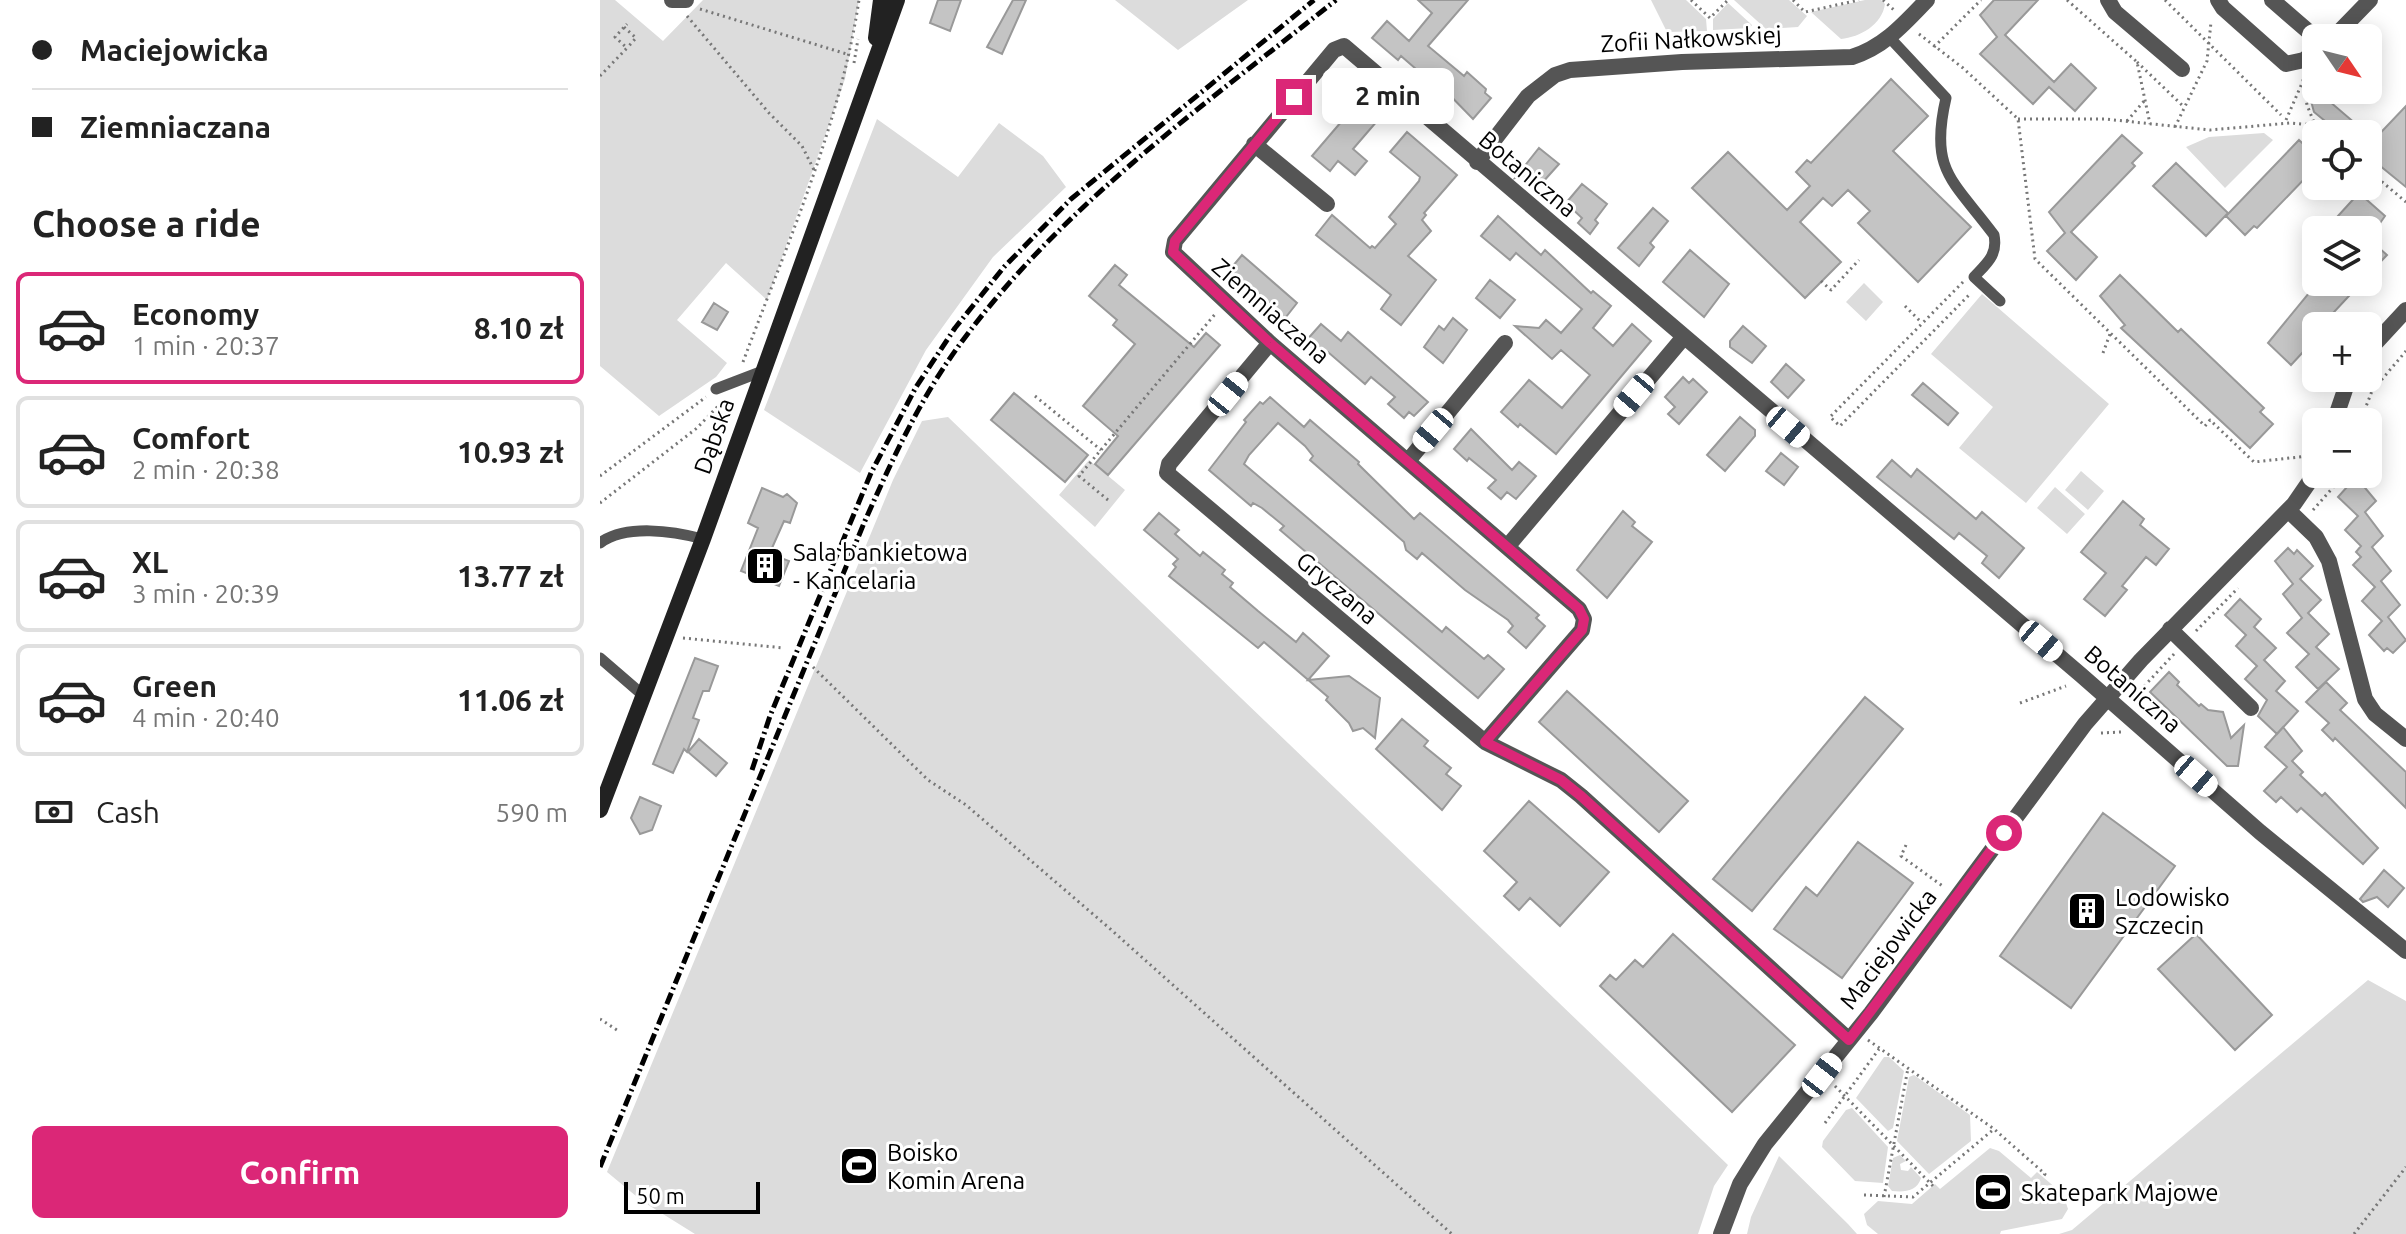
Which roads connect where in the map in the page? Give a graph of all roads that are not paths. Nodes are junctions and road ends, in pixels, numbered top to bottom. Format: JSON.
{"nodes":[{"id":1,"x":881,"y":0,"type":"edge"},
{"id":2,"x":897,"y":0,"type":"edge"},
{"id":3,"x":1927,"y":0,"type":"edge"},
{"id":4,"x":2108,"y":0,"type":"edge"},
{"id":5,"x":2218,"y":0,"type":"edge"},
{"id":6,"x":2272,"y":0,"type":"edge"},
{"id":7,"x":2370,"y":0,"type":"edge"},
{"id":8,"x":2347,"y":24,"type":"edge"},
{"id":9,"x":2302,"y":26,"type":"edge"},
{"id":10,"x":1890,"y":38,"type":"junction"},
{"id":11,"x":1344,"y":46,"type":"joint"},
{"id":12,"x":2302,"y":58,"type":"edge"},
{"id":13,"x":2182,"y":69,"type":"dead end"},
{"id":14,"x":869,"y":76,"type":"junction"},
{"id":15,"x":1254,"y":144,"type":"junction"},
{"id":16,"x":1477,"y":162,"type":"junction"},
{"id":17,"x":1327,"y":204,"type":"dead end"},
{"id":18,"x":2000,"y":301,"type":"dead end"},
{"id":19,"x":2406,"y":310,"type":"edge"},
{"id":20,"x":2382,"y":336,"type":"edge"},
{"id":21,"x":1683,"y":338,"type":"junction"},
{"id":22,"x":1270,"y":343,"type":"junction"},
{"id":23,"x":1505,"y":343,"type":"dead end"},
{"id":24,"x":763,"y":371,"type":"junction"},
{"id":25,"x":716,"y":389,"type":"road end"},
{"id":26,"x":1408,"y":461,"type":"junction"},
{"id":27,"x":2304,"y":488,"type":"edge"},
{"id":28,"x":2288,"y":510,"type":"junction"},
{"id":29,"x":703,"y":539,"type":"junction"},
{"id":30,"x":600,"y":543,"type":"edge"},
{"id":31,"x":1507,"y":547,"type":"junction"},
{"id":32,"x":2170,"y":629,"type":"junction"},
{"id":33,"x":600,"y":658,"type":"edge"},
{"id":34,"x":644,"y":696,"type":"junction"},
{"id":35,"x":2106,"y":698,"type":"junction"},
{"id":36,"x":2251,"y":708,"type":"dead end"},
{"id":37,"x":2406,"y":739,"type":"edge"},
{"id":38,"x":1485,"y":742,"type":"junction"},
{"id":39,"x":600,"y":810,"type":"edge"},
{"id":40,"x":2406,"y":951,"type":"edge"},
{"id":41,"x":1849,"y":1040,"type":"junction"},
{"id":42,"x":1721,"y":1234,"type":"edge"}],
"edges":[{"from":1,"to":14,"type":"street","name":"Dąbska"},
{"from":2,"to":14,"type":"street","name":"Dąbska"},
{"from":3,"to":10,"type":"street","name":"Zofii Nałkowskiej"},
{"from":4,"to":13,"type":"street"},
{"from":5,"to":12,"type":"street"},
{"from":6,"to":9,"type":"street"},
{"from":7,"to":8,"type":"street"},
{"from":10,"to":16,"type":"street","name":"Zofii Nałkowskiej"},
{"from":10,"to":18,"type":"lane"},
{"from":11,"to":15,"type":"street","name":"Ziemniaczana"},
{"from":11,"to":16,"type":"street","name":"Botaniczna"},
{"from":14,"to":24,"type":"street","name":"Dąbska"},
{"from":15,"to":17,"type":"street"},
{"from":15,"to":22,"type":"street","name":"Ziemniaczana"},
{"from":16,"to":21,"type":"street","name":"Botaniczna"},
{"from":19,"to":20,"type":"street"},
{"from":21,"to":31,"type":"street"},
{"from":21,"to":35,"type":"street","name":"Botaniczna"},
{"from":22,"to":26,"type":"street","name":"Ziemniaczana"},
{"from":22,"to":38,"type":"street","name":"Gryczana"},
{"from":23,"to":26,"type":"street"},
{"from":24,"to":25,"type":"lane"},
{"from":24,"to":29,"type":"street","name":"Dąbska"},
{"from":26,"to":31,"type":"street","name":"Ziemniaczana"},
{"from":27,"to":28,"type":"street","name":"Maciejowicka"},
{"from":28,"to":32,"type":"street","name":"Maciejowicka"},
{"from":28,"to":37,"type":"street"},
{"from":29,"to":30,"type":"lane"},
{"from":29,"to":34,"type":"street","name":"Dąbska"},
{"from":31,"to":38,"type":"street","name":"Ziemniaczana"},
{"from":32,"to":35,"type":"street","name":"Maciejowicka"},
{"from":32,"to":36,"type":"street"},
{"from":33,"to":34,"type":"lane"},
{"from":34,"to":39,"type":"street","name":"Dąbska"},
{"from":35,"to":40,"type":"street","name":"Botaniczna"},
{"from":35,"to":41,"type":"street","name":"Maciejowicka"},
{"from":38,"to":41,"type":"street","name":"Maciejowicka"},
{"from":41,"to":42,"type":"street"}]}
